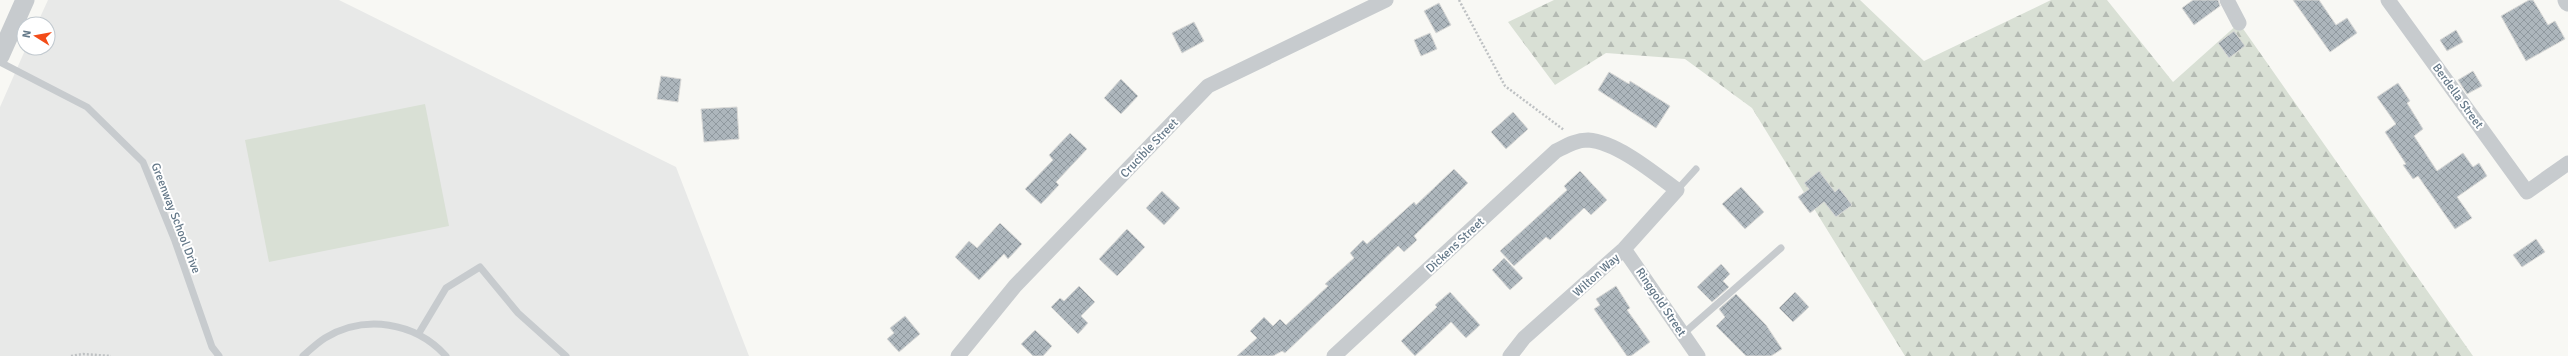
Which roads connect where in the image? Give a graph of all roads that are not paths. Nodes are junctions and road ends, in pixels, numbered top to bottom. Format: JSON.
{"nodes":[{"id":1,"x":25,"y":0,"type":"edge"},
{"id":2,"x":1386,"y":0,"type":"edge"},
{"id":3,"x":2227,"y":0,"type":"edge"},
{"id":4,"x":2388,"y":0,"type":"edge"},
{"id":5,"x":2239,"y":23,"type":"dead end"},
{"id":6,"x":0,"y":56,"type":"edge"},
{"id":7,"x":0,"y":62,"type":"edge"},
{"id":8,"x":2568,"y":163,"type":"edge"},
{"id":9,"x":1696,"y":169,"type":"dead end"},
{"id":10,"x":1677,"y":190,"type":"junction"},
{"id":11,"x":1780,"y":248,"type":"dead end"},
{"id":12,"x":1624,"y":249,"type":"junction"},
{"id":13,"x":419,"y":333,"type":"junction"},
{"id":14,"x":1683,"y":334,"type":"junction"},
{"id":15,"x":219,"y":356,"type":"edge"},
{"id":16,"x":303,"y":356,"type":"edge"},
{"id":17,"x":446,"y":356,"type":"edge"},
{"id":18,"x":566,"y":356,"type":"edge"},
{"id":19,"x":958,"y":356,"type":"edge"},
{"id":20,"x":1334,"y":356,"type":"edge"},
{"id":21,"x":1510,"y":356,"type":"edge"},
{"id":22,"x":1698,"y":356,"type":"edge"}],
"edges":[{"from":1,"to":6,"type":"street"},
{"from":2,"to":19,"type":"street","name":"Crucible Street"},
{"from":3,"to":5,"type":"street"},
{"from":4,"to":8,"type":"street","name":"Berdella Street"},
{"from":7,"to":15,"type":"lane","name":"Greenway School Drive"},
{"from":9,"to":10,"type":"lane"},
{"from":10,"to":12,"type":"street","name":"Wilton Way"},
{"from":10,"to":20,"type":"street","name":"Dickens Street"},
{"from":11,"to":14,"type":"lane"},
{"from":12,"to":14,"type":"street","name":"Ringgold Street"},
{"from":12,"to":21,"type":"street","name":"Wilton Way"},
{"from":13,"to":16,"type":"lane"},
{"from":13,"to":17,"type":"lane"},
{"from":13,"to":18,"type":"lane"},
{"from":14,"to":22,"type":"street","name":"Ringgold Street"}]}
